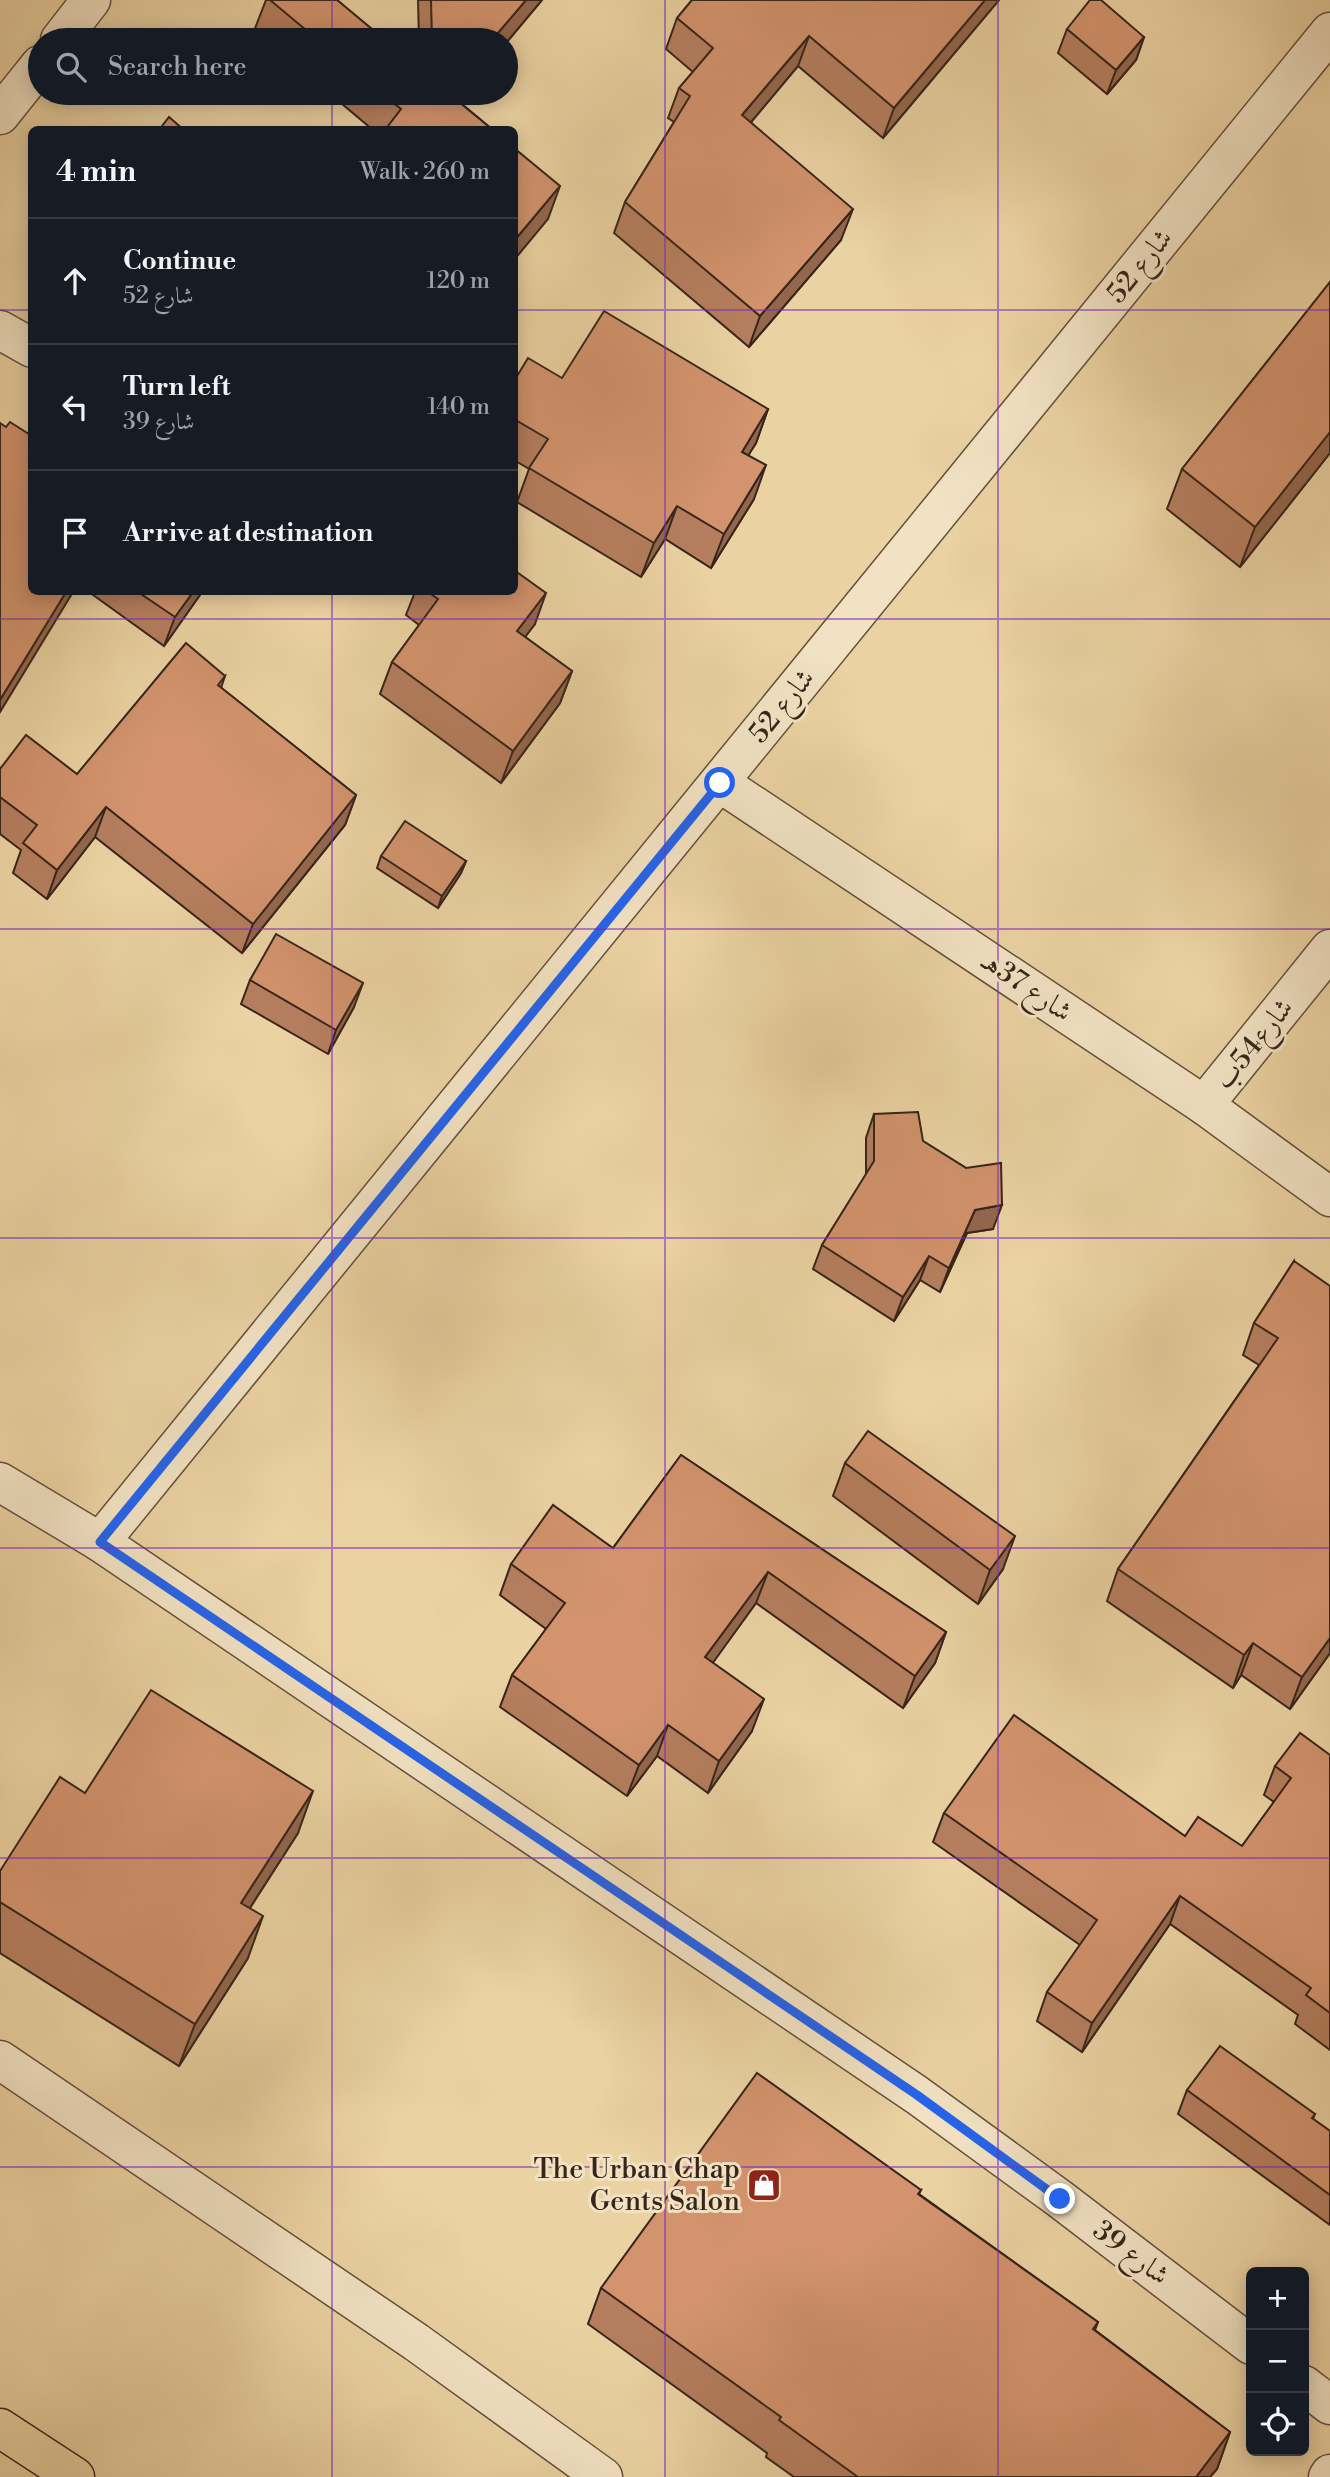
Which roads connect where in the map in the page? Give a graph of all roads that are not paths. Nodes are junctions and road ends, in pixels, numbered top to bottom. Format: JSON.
{"nodes":[{"id":1,"x":91,"y":0,"type":"edge"},
{"id":2,"x":69,"y":28,"type":"edge"},
{"id":3,"x":1330,"y":32,"type":"edge"},
{"id":4,"x":28,"y":80,"type":"edge"},
{"id":5,"x":0,"y":116,"type":"edge"},
{"id":6,"x":0,"y":330,"type":"edge"},
{"id":7,"x":28,"y":346,"type":"edge"},
{"id":8,"x":720,"y":783,"type":"junction"},
{"id":9,"x":1330,"y":950,"type":"edge"},
{"id":10,"x":1204,"y":1105,"type":"junction"},
{"id":11,"x":1330,"y":1196,"type":"edge"},
{"id":12,"x":0,"y":1482,"type":"edge"},
{"id":13,"x":100,"y":1542,"type":"junction"},
{"id":14,"x":0,"y":2060,"type":"edge"},
{"id":15,"x":1246,"y":2340,"type":"edge"},
{"id":16,"x":1309,"y":2389,"type":"edge"},
{"id":17,"x":1330,"y":2405,"type":"edge"},
{"id":18,"x":0,"y":2428,"type":"edge"},
{"id":19,"x":75,"y":2477,"type":"edge"},
{"id":20,"x":603,"y":2477,"type":"edge"}],
"edges":[{"from":1,"to":2,"type":"street"},
{"from":3,"to":8,"type":"street","name":"شارع 52"},
{"from":4,"to":5,"type":"street"},
{"from":6,"to":7,"type":"street"},
{"from":8,"to":10,"type":"street","name":"شارع 37هـ"},
{"from":8,"to":13,"type":"street","name":"شارع 52"},
{"from":9,"to":10,"type":"street","name":"شارع54ب"},
{"from":10,"to":11,"type":"street","name":"شارع 37هـ"},
{"from":12,"to":13,"type":"street","name":"شارع 39"},
{"from":13,"to":15,"type":"street","name":"شارع 39"},
{"from":14,"to":20,"type":"street"},
{"from":16,"to":17,"type":"street"},
{"from":18,"to":19,"type":"main road"}]}
